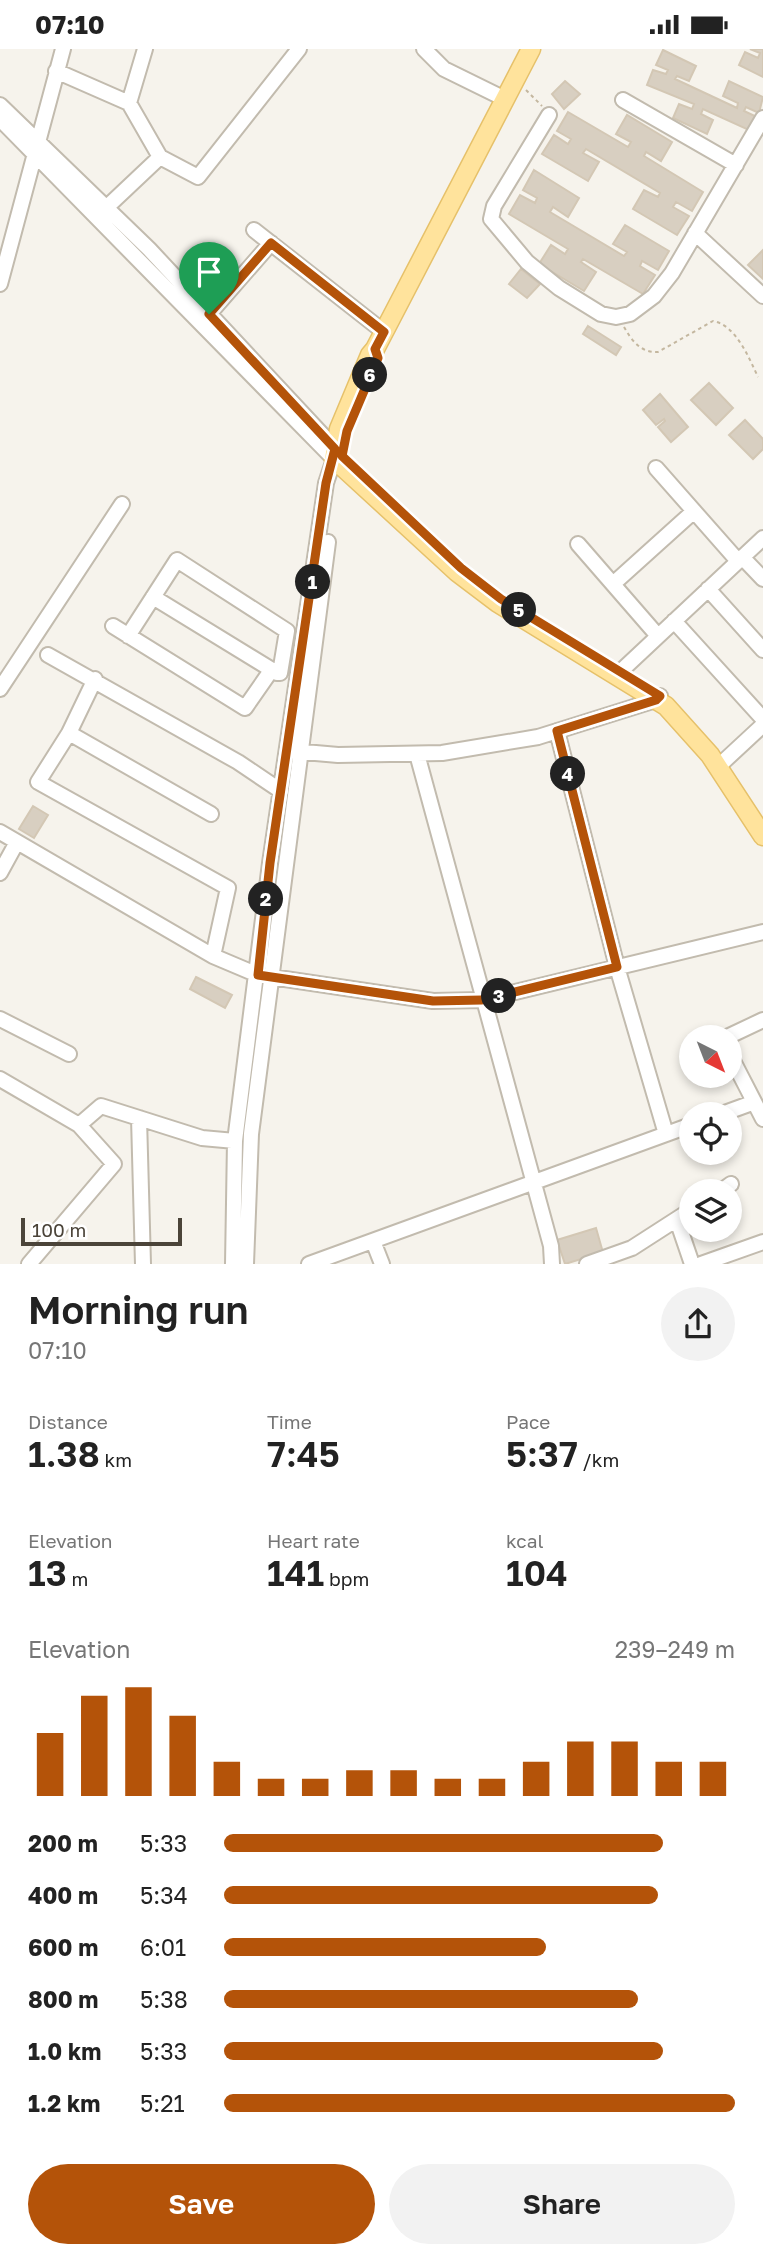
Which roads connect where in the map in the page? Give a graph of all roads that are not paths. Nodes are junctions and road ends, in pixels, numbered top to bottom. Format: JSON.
{"nodes":[{"id":1,"x":56,"y":49,"type":"edge"},
{"id":2,"x":62,"y":49,"type":"edge"},
{"id":3,"x":145,"y":49,"type":"edge"},
{"id":4,"x":299,"y":49,"type":"edge"},
{"id":5,"x":424,"y":49,"type":"edge"},
{"id":6,"x":531,"y":49,"type":"edge"},
{"id":7,"x":56,"y":71,"type":"junction"},
{"id":8,"x":505,"y":99,"type":"junction"},
{"id":9,"x":623,"y":100,"type":"dead end"},
{"id":10,"x":129,"y":103,"type":"junction"},
{"id":11,"x":0,"y":104,"type":"edge"},
{"id":12,"x":550,"y":115,"type":"road end"},
{"id":13,"x":763,"y":118,"type":"edge"},
{"id":14,"x":0,"y":119,"type":"edge"},
{"id":15,"x":33,"y":144,"type":"junction"},
{"id":16,"x":160,"y":157,"type":"junction"},
{"id":17,"x":736,"y":165,"type":"junction"},
{"id":18,"x":107,"y":207,"type":"junction"},
{"id":19,"x":254,"y":230,"type":"dead end"},
{"id":20,"x":695,"y":233,"type":"junction"},
{"id":21,"x":271,"y":243,"type":"junction"},
{"id":22,"x":0,"y":250,"type":"edge"},
{"id":23,"x":0,"y":284,"type":"edge"},
{"id":24,"x":763,"y":296,"type":"edge"},
{"id":25,"x":209,"y":314,"type":"junction"},
{"id":26,"x":384,"y":332,"type":"junction"},
{"id":27,"x":338,"y":457,"type":"junction"},
{"id":28,"x":656,"y":468,"type":"dead end"},
{"id":29,"x":122,"y":504,"type":"dead end"},
{"id":30,"x":694,"y":511,"type":"junction"},
{"id":31,"x":763,"y":538,"type":"edge"},
{"id":32,"x":578,"y":544,"type":"dead end"},
{"id":33,"x":740,"y":559,"type":"junction"},
{"id":34,"x":763,"y":579,"type":"edge"},
{"id":35,"x":612,"y":584,"type":"junction"},
{"id":36,"x":708,"y":589,"type":"junction"},
{"id":37,"x":153,"y":597,"type":"junction"},
{"id":38,"x":315,"y":599,"type":"junction"},
{"id":39,"x":674,"y":621,"type":"junction"},
{"id":40,"x":113,"y":626,"type":"dead end"},
{"id":41,"x":128,"y":636,"type":"junction"},
{"id":42,"x":658,"y":636,"type":"junction"},
{"id":43,"x":763,"y":650,"type":"edge"},
{"id":44,"x":48,"y":655,"type":"dead end"},
{"id":45,"x":621,"y":671,"type":"junction"},
{"id":46,"x":275,"y":673,"type":"junction"},
{"id":47,"x":298,"y":678,"type":"junction"},
{"id":48,"x":95,"y":680,"type":"junction"},
{"id":49,"x":0,"y":689,"type":"edge"},
{"id":50,"x":658,"y":698,"type":"junction"},
{"id":51,"x":763,"y":719,"type":"edge"},
{"id":52,"x":763,"y":725,"type":"edge"},
{"id":53,"x":557,"y":731,"type":"junction"},
{"id":54,"x":69,"y":733,"type":"junction"},
{"id":55,"x":286,"y":750,"type":"junction"},
{"id":56,"x":301,"y":753,"type":"junction"},
{"id":57,"x":417,"y":754,"type":"junction"},
{"id":58,"x":722,"y":763,"type":"junction"},
{"id":59,"x":281,"y":791,"type":"junction"},
{"id":60,"x":211,"y":814,"type":"dead end"},
{"id":61,"x":763,"y":826,"type":"edge"},
{"id":62,"x":0,"y":832,"type":"edge"},
{"id":63,"x":763,"y":836,"type":"edge"},
{"id":64,"x":17,"y":842,"type":"junction"},
{"id":65,"x":0,"y":873,"type":"edge"},
{"id":66,"x":763,"y":932,"type":"edge"},
{"id":67,"x":213,"y":956,"type":"junction"},
{"id":68,"x":617,"y":967,"type":"junction"},
{"id":69,"x":264,"y":977,"type":"junction"},
{"id":70,"x":482,"y":1000,"type":"junction"},
{"id":71,"x":0,"y":1019,"type":"edge"},
{"id":72,"x":763,"y":1020,"type":"edge"},
{"id":73,"x":742,"y":1030,"type":"edge"},
{"id":74,"x":69,"y":1054,"type":"dead end"},
{"id":75,"x":0,"y":1079,"type":"edge"},
{"id":76,"x":742,"y":1081,"type":"edge"},
{"id":77,"x":752,"y":1103,"type":"junction"},
{"id":78,"x":742,"y":1107,"type":"edge"},
{"id":79,"x":139,"y":1118,"type":"junction"},
{"id":80,"x":763,"y":1119,"type":"edge"},
{"id":81,"x":79,"y":1125,"type":"junction"},
{"id":82,"x":679,"y":1129,"type":"edge"},
{"id":83,"x":666,"y":1134,"type":"junction"},
{"id":84,"x":235,"y":1141,"type":"junction"},
{"id":85,"x":534,"y":1182,"type":"junction"},
{"id":86,"x":677,"y":1220,"type":"joint"},
{"id":87,"x":373,"y":1241,"type":"junction"},
{"id":88,"x":763,"y":1243,"type":"edge"},
{"id":89,"x":29,"y":1264,"type":"edge"},
{"id":90,"x":143,"y":1264,"type":"edge"},
{"id":91,"x":233,"y":1264,"type":"edge"},
{"id":92,"x":246,"y":1264,"type":"edge"},
{"id":93,"x":309,"y":1264,"type":"edge"},
{"id":94,"x":382,"y":1264,"type":"edge"},
{"id":95,"x":552,"y":1264,"type":"edge"},
{"id":96,"x":587,"y":1264,"type":"edge"},
{"id":97,"x":692,"y":1264,"type":"edge"},
{"id":98,"x":701,"y":1264,"type":"edge"}],
"edges":[{"from":1,"to":15,"type":"street"},
{"from":2,"to":7,"type":"street"},
{"from":3,"to":10,"type":"street"},
{"from":4,"to":16,"type":"street"},
{"from":5,"to":8,"type":"street"},
{"from":6,"to":8,"type":"main road"},
{"from":7,"to":10,"type":"street"},
{"from":7,"to":15,"type":"street"},
{"from":8,"to":26,"type":"main road"},
{"from":9,"to":17,"type":"street"},
{"from":10,"to":16,"type":"street"},
{"from":11,"to":15,"type":"street"},
{"from":12,"to":20,"type":"street"},
{"from":13,"to":17,"type":"street"},
{"from":14,"to":15,"type":"street"},
{"from":15,"to":18,"type":"street"},
{"from":15,"to":22,"type":"street"},
{"from":15,"to":23,"type":"street"},
{"from":15,"to":27,"type":"street"},
{"from":16,"to":18,"type":"street"},
{"from":17,"to":20,"type":"street"},
{"from":18,"to":25,"type":"street"},
{"from":19,"to":21,"type":"street"},
{"from":20,"to":24,"type":"street"},
{"from":21,"to":25,"type":"street"},
{"from":21,"to":26,"type":"street"},
{"from":25,"to":27,"type":"street"},
{"from":26,"to":27,"type":"main road"},
{"from":27,"to":38,"type":"street"},
{"from":27,"to":45,"type":"main road"},
{"from":27,"to":50,"type":"main road"},
{"from":28,"to":30,"type":"street"},
{"from":29,"to":49,"type":"street"},
{"from":30,"to":33,"type":"street"},
{"from":30,"to":35,"type":"street"},
{"from":31,"to":33,"type":"street"},
{"from":32,"to":35,"type":"street"},
{"from":33,"to":34,"type":"street"},
{"from":33,"to":36,"type":"street"},
{"from":35,"to":42,"type":"street"},
{"from":36,"to":39,"type":"street"},
{"from":36,"to":43,"type":"street"},
{"from":37,"to":41,"type":"street"},
{"from":37,"to":46,"type":"street"},
{"from":37,"to":46,"type":"street"},
{"from":38,"to":47,"type":"street"},
{"from":38,"to":56,"type":"street"},
{"from":39,"to":42,"type":"street"},
{"from":39,"to":51,"type":"street"},
{"from":40,"to":41,"type":"street"},
{"from":41,"to":46,"type":"street"},
{"from":42,"to":45,"type":"street"},
{"from":44,"to":48,"type":"street"},
{"from":45,"to":50,"type":"main road"},
{"from":46,"to":47,"type":"street"},
{"from":47,"to":55,"type":"street"},
{"from":48,"to":54,"type":"street"},
{"from":48,"to":59,"type":"street"},
{"from":50,"to":53,"type":"street"},
{"from":50,"to":58,"type":"main road"},
{"from":50,"to":63,"type":"main road"},
{"from":52,"to":58,"type":"street"},
{"from":53,"to":57,"type":"street"},
{"from":53,"to":68,"type":"street"},
{"from":54,"to":60,"type":"street"},
{"from":54,"to":67,"type":"street"},
{"from":55,"to":56,"type":"street"},
{"from":55,"to":59,"type":"street"},
{"from":56,"to":57,"type":"street"},
{"from":56,"to":69,"type":"street"},
{"from":57,"to":70,"type":"street"},
{"from":58,"to":61,"type":"main road"},
{"from":59,"to":69,"type":"street"},
{"from":62,"to":64,"type":"street"},
{"from":64,"to":65,"type":"street"},
{"from":64,"to":67,"type":"street"},
{"from":66,"to":68,"type":"street"},
{"from":67,"to":69,"type":"street"},
{"from":68,"to":70,"type":"street"},
{"from":68,"to":83,"type":"street"},
{"from":69,"to":70,"type":"street"},
{"from":69,"to":84,"type":"street"},
{"from":69,"to":92,"type":"street"},
{"from":70,"to":85,"type":"street"},
{"from":71,"to":74,"type":"street"},
{"from":72,"to":73,"type":"street"},
{"from":75,"to":81,"type":"street"},
{"from":76,"to":77,"type":"street"},
{"from":77,"to":78,"type":"street"},
{"from":77,"to":80,"type":"street"},
{"from":79,"to":81,"type":"street"},
{"from":79,"to":84,"type":"street"},
{"from":79,"to":90,"type":"street"},
{"from":81,"to":89,"type":"street"},
{"from":82,"to":83,"type":"street"},
{"from":83,"to":85,"type":"street"},
{"from":84,"to":91,"type":"street"},
{"from":85,"to":87,"type":"street"},
{"from":85,"to":95,"type":"street"},
{"from":86,"to":96,"type":"street"},
{"from":86,"to":97,"type":"street"},
{"from":87,"to":93,"type":"street"},
{"from":87,"to":94,"type":"street"},
{"from":88,"to":98,"type":"street"}]}
